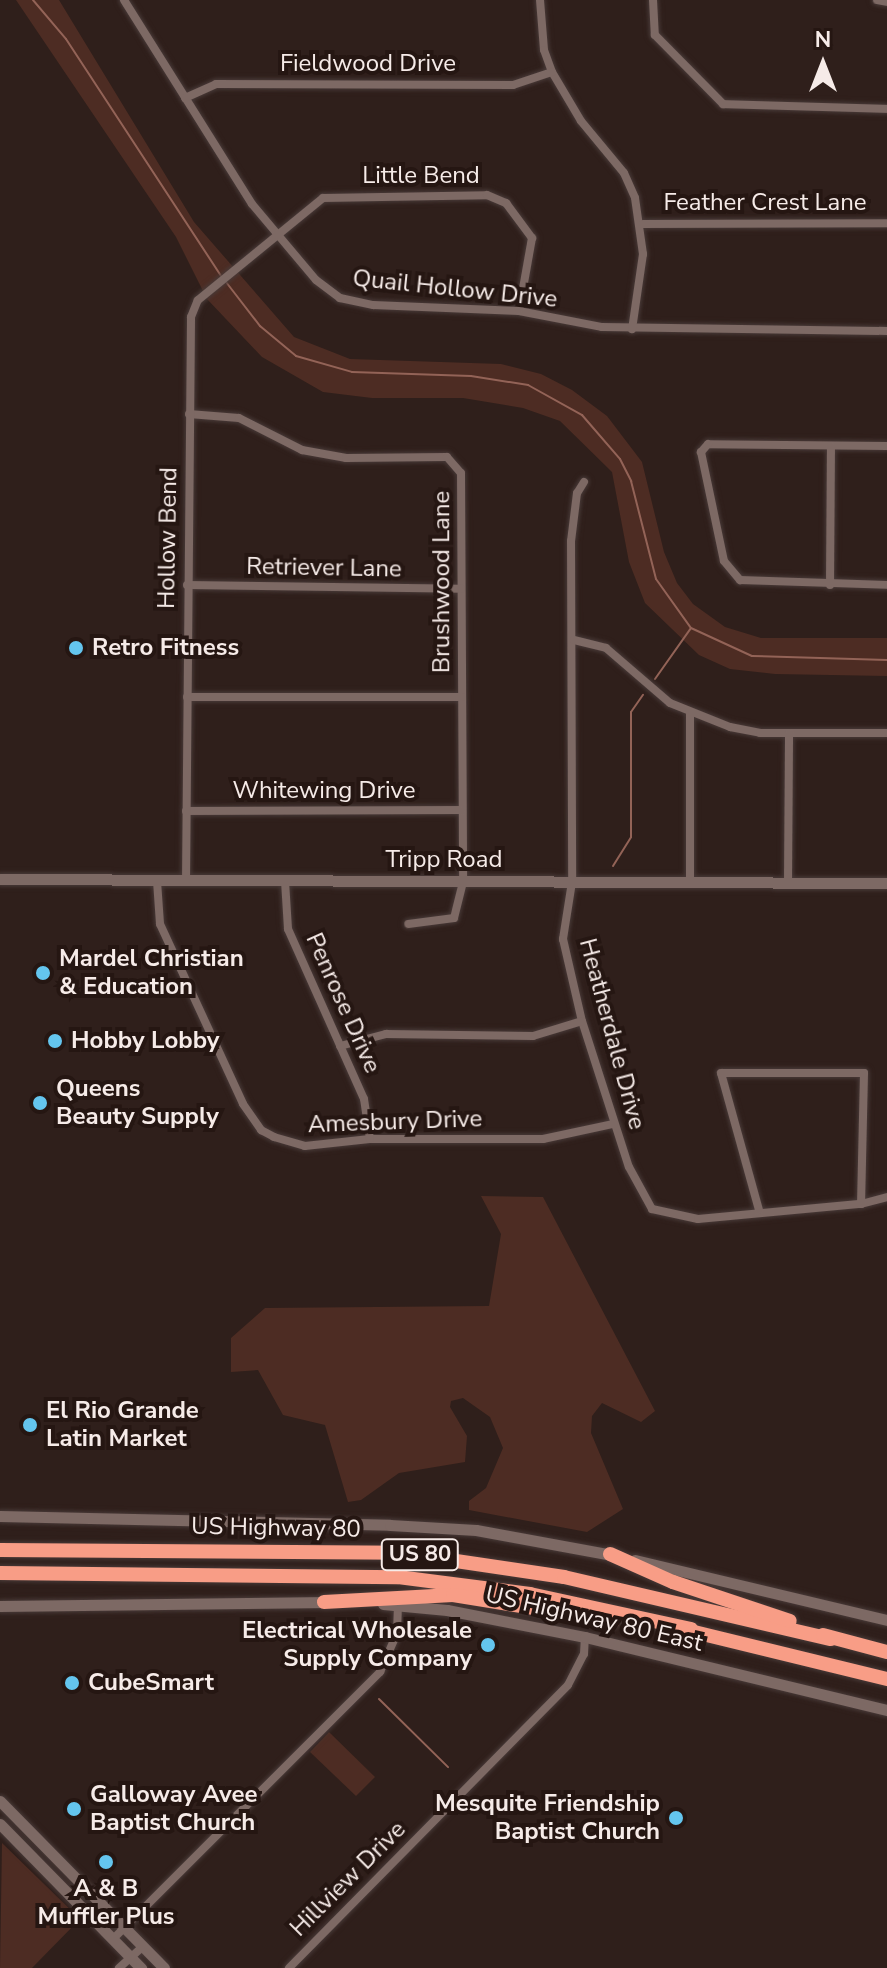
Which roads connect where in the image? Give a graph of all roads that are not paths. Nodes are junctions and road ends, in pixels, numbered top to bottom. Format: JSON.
{"nodes":[{"id":1,"x":124,"y":0,"type":"edge"},
{"id":2,"x":540,"y":0,"type":"edge"},
{"id":3,"x":653,"y":0,"type":"edge"},
{"id":4,"x":877,"y":0,"type":"edge"},
{"id":5,"x":887,"y":2,"type":"edge"},
{"id":6,"x":552,"y":72,"type":"junction"},
{"id":7,"x":185,"y":98,"type":"junction"},
{"id":8,"x":887,"y":109,"type":"edge"},
{"id":9,"x":887,"y":223,"type":"edge"},
{"id":10,"x":643,"y":224,"type":"junction"},
{"id":11,"x":276,"y":233,"type":"junction"},
{"id":12,"x":519,"y":311,"type":"junction"},
{"id":13,"x":632,"y":329,"type":"junction"},
{"id":14,"x":887,"y":331,"type":"edge"},
{"id":15,"x":189,"y":414,"type":"junction"},
{"id":16,"x":831,"y":446,"type":"junction"},
{"id":17,"x":887,"y":446,"type":"edge"},
{"id":18,"x":584,"y":482,"type":"dead end"},
{"id":19,"x":187,"y":585,"type":"junction"},
{"id":20,"x":830,"y":585,"type":"junction"},
{"id":21,"x":887,"y":585,"type":"edge"},
{"id":22,"x":461,"y":589,"type":"junction"},
{"id":23,"x":574,"y":640,"type":"junction"},
{"id":24,"x":187,"y":697,"type":"junction"},
{"id":25,"x":462,"y":697,"type":"junction"},
{"id":26,"x":690,"y":714,"type":"junction"},
{"id":27,"x":789,"y":733,"type":"junction"},
{"id":28,"x":887,"y":733,"type":"edge"},
{"id":29,"x":461,"y":810,"type":"junction"},
{"id":30,"x":186,"y":811,"type":"junction"},
{"id":31,"x":0,"y":879,"type":"edge"},
{"id":32,"x":157,"y":881,"type":"junction"},
{"id":33,"x":285,"y":881,"type":"junction"},
{"id":34,"x":186,"y":882,"type":"junction"},
{"id":35,"x":463,"y":882,"type":"junction"},
{"id":36,"x":572,"y":882,"type":"junction"},
{"id":37,"x":690,"y":883,"type":"junction"},
{"id":38,"x":788,"y":883,"type":"junction"},
{"id":39,"x":887,"y":883,"type":"edge"},
{"id":40,"x":408,"y":924,"type":"dead end"},
{"id":41,"x":582,"y":1021,"type":"junction"},
{"id":42,"x":340,"y":1046,"type":"junction"},
{"id":43,"x":613,"y":1124,"type":"junction"},
{"id":44,"x":370,"y":1139,"type":"junction"},
{"id":45,"x":887,"y":1197,"type":"edge"},
{"id":46,"x":861,"y":1204,"type":"junction"},
{"id":47,"x":759,"y":1210,"type":"junction"},
{"id":48,"x":0,"y":1516,"type":"edge"},
{"id":49,"x":0,"y":1550,"type":"edge"},
{"id":50,"x":610,"y":1554,"type":"junction"},
{"id":51,"x":0,"y":1573,"type":"edge"},
{"id":52,"x":324,"y":1602,"type":"junction"},
{"id":53,"x":398,"y":1605,"type":"junction"},
{"id":54,"x":0,"y":1606,"type":"edge"},
{"id":55,"x":887,"y":1620,"type":"edge"},
{"id":56,"x":691,"y":1629,"type":"junction"},
{"id":57,"x":585,"y":1637,"type":"junction"},
{"id":58,"x":831,"y":1639,"type":"junction"},
{"id":59,"x":887,"y":1652,"type":"edge"},
{"id":60,"x":887,"y":1679,"type":"edge"},
{"id":61,"x":887,"y":1710,"type":"edge"},
{"id":62,"x":0,"y":1801,"type":"edge"},
{"id":63,"x":0,"y":1824,"type":"edge"},
{"id":64,"x":125,"y":1927,"type":"junction"},
{"id":65,"x":113,"y":1939,"type":"junction"},
{"id":66,"x":142,"y":1947,"type":"junction"},
{"id":67,"x":131,"y":1957,"type":"junction"},
{"id":68,"x":119,"y":1968,"type":"edge"},
{"id":69,"x":141,"y":1968,"type":"edge"},
{"id":70,"x":164,"y":1968,"type":"edge"},
{"id":71,"x":289,"y":1968,"type":"edge"}],
"edges":[{"from":1,"to":7,"type":"street","name":"Quail Hollow Drive"},
{"from":2,"to":6,"type":"street"},
{"from":3,"to":8,"type":"street"},
{"from":4,"to":5,"type":"street"},
{"from":6,"to":7,"type":"street","name":"Fieldwood Drive"},
{"from":6,"to":10,"type":"street"},
{"from":7,"to":11,"type":"street","name":"Quail Hollow Drive"},
{"from":9,"to":10,"type":"street","name":"Feather Crest Lane"},
{"from":10,"to":13,"type":"street"},
{"from":11,"to":12,"type":"street","name":"Quail Hollow Drive"},
{"from":11,"to":12,"type":"street","name":"Little Bend"},
{"from":11,"to":15,"type":"street","name":"Hollow Bend"},
{"from":12,"to":13,"type":"street","name":"Quail Hollow Drive"},
{"from":13,"to":14,"type":"street","name":"Quail Hollow Drive"},
{"from":15,"to":19,"type":"street","name":"Hollow Bend"},
{"from":15,"to":22,"type":"street","name":"Brushwood Lane"},
{"from":16,"to":17,"type":"street"},
{"from":16,"to":20,"type":"street"},
{"from":16,"to":20,"type":"street"},
{"from":18,"to":23,"type":"street","name":"Heatherdale Drive"},
{"from":19,"to":22,"type":"street","name":"Retriever Lane"},
{"from":19,"to":24,"type":"street","name":"Hollow Bend"},
{"from":20,"to":21,"type":"street"},
{"from":22,"to":25,"type":"street","name":"Brushwood Lane"},
{"from":23,"to":26,"type":"street"},
{"from":23,"to":36,"type":"street","name":"Heatherdale Drive"},
{"from":24,"to":25,"type":"street"},
{"from":24,"to":30,"type":"street","name":"Hollow Bend"},
{"from":25,"to":29,"type":"street","name":"Brushwood Lane"},
{"from":26,"to":27,"type":"street"},
{"from":26,"to":37,"type":"street"},
{"from":27,"to":28,"type":"street"},
{"from":27,"to":38,"type":"street"},
{"from":29,"to":30,"type":"street","name":"Whitewing Drive"},
{"from":29,"to":35,"type":"street","name":"Brushwood Lane"},
{"from":30,"to":34,"type":"street","name":"Hollow Bend"},
{"from":31,"to":32,"type":"main road","name":"Tripp Road"},
{"from":32,"to":34,"type":"main road","name":"Tripp Road"},
{"from":32,"to":44,"type":"street","name":"Amesbury Drive"},
{"from":33,"to":34,"type":"main road","name":"Tripp Road"},
{"from":33,"to":35,"type":"main road","name":"Tripp Road"},
{"from":33,"to":42,"type":"street","name":"Penrose Drive"},
{"from":35,"to":36,"type":"main road","name":"Tripp Road"},
{"from":35,"to":40,"type":"street","name":"Brushwood Lane"},
{"from":36,"to":37,"type":"main road","name":"Tripp Road"},
{"from":36,"to":41,"type":"street","name":"Heatherdale Drive"},
{"from":37,"to":38,"type":"main road","name":"Tripp Road"},
{"from":38,"to":39,"type":"main road","name":"Tripp Road"},
{"from":41,"to":42,"type":"street"},
{"from":41,"to":43,"type":"street","name":"Heatherdale Drive"},
{"from":42,"to":44,"type":"street","name":"Penrose Drive"},
{"from":43,"to":44,"type":"street","name":"Amesbury Drive"},
{"from":43,"to":47,"type":"street","name":"Heatherdale Drive"},
{"from":45,"to":46,"type":"street","name":"Heatherdale Drive"},
{"from":46,"to":47,"type":"street","name":"Heatherdale Drive"},
{"from":46,"to":47,"type":"street"},
{"from":48,"to":50,"type":"main road"},
{"from":49,"to":58,"type":"highway","name":"US Highway 80","number":"US 80"},
{"from":50,"to":55,"type":"main road"},
{"from":50,"to":58,"type":"highway"},
{"from":51,"to":56,"type":"highway","name":"US Highway 80","number":"US 80"},
{"from":52,"to":53,"type":"main road","name":"US Highway 80 East"},
{"from":52,"to":54,"type":"main road","name":"US Highway 80 East"},
{"from":52,"to":56,"type":"highway"},
{"from":53,"to":57,"type":"main road","name":"US Highway 80 East"},
{"from":53,"to":64,"type":"street"},
{"from":56,"to":60,"type":"highway","number":"US 80"},
{"from":57,"to":61,"type":"main road","name":"US Highway 80 East"},
{"from":57,"to":71,"type":"street","name":"Hillview Drive"},
{"from":58,"to":59,"type":"highway","number":"US 80"},
{"from":62,"to":64,"type":"main road"},
{"from":63,"to":65,"type":"main road"},
{"from":64,"to":65,"type":"street"},
{"from":64,"to":66,"type":"main road"},
{"from":65,"to":67,"type":"main road"},
{"from":66,"to":67,"type":"street"},
{"from":66,"to":70,"type":"main road"},
{"from":67,"to":68,"type":"street"},
{"from":67,"to":69,"type":"main road"}]}
